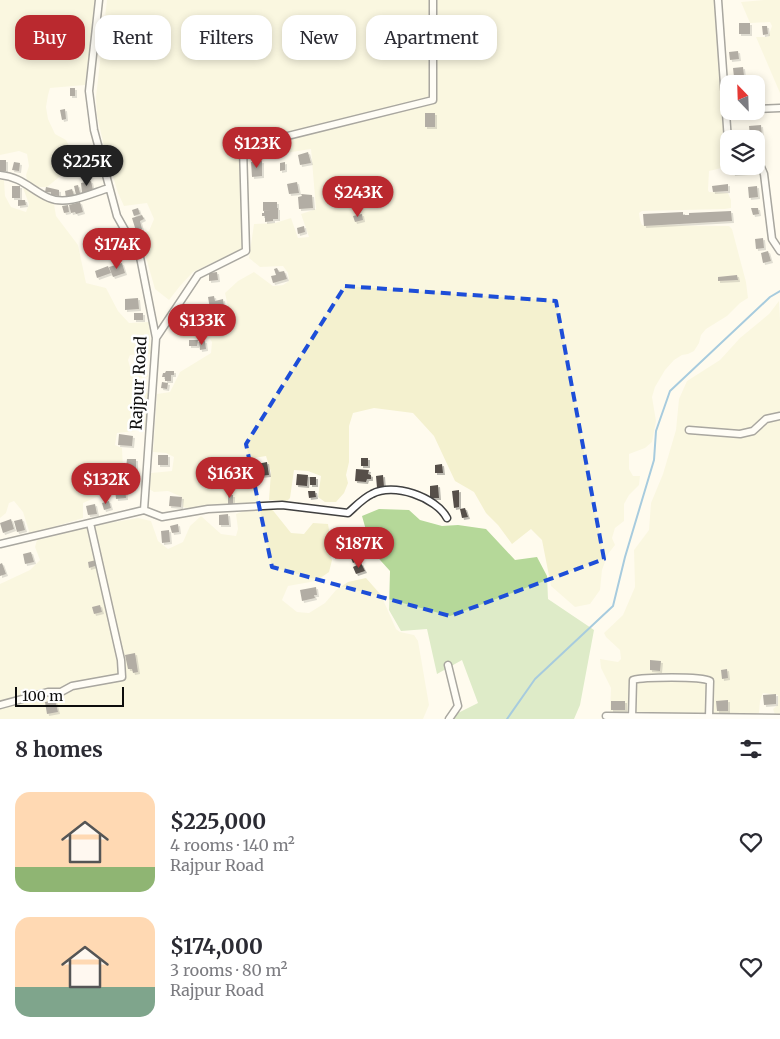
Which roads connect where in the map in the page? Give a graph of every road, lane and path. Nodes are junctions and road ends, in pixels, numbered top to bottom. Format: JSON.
{"nodes":[{"id":1,"x":99,"y":0,"type":"edge"},
{"id":2,"x":433,"y":0,"type":"edge"},
{"id":3,"x":718,"y":0,"type":"edge"},
{"id":4,"x":724,"y":75,"type":"edge"},
{"id":5,"x":780,"y":108,"type":"edge"},
{"id":6,"x":765,"y":109,"type":"edge"},
{"id":7,"x":0,"y":174,"type":"edge"},
{"id":8,"x":764,"y":175,"type":"edge"},
{"id":9,"x":109,"y":188,"type":"junction"},
{"id":10,"x":780,"y":251,"type":"edge"},
{"id":11,"x":156,"y":338,"type":"junction"},
{"id":12,"x":780,"y":416,"type":"edge"},
{"id":13,"x":689,"y":430,"type":"dead end"},
{"id":14,"x":144,"y":510,"type":"junction"},
{"id":15,"x":447,"y":518,"type":"dead end"},
{"id":16,"x":90,"y":523,"type":"junction"},
{"id":17,"x":0,"y":544,"type":"edge"},
{"id":18,"x":448,"y":665,"type":"dead end"},
{"id":19,"x":0,"y":705,"type":"edge"},
{"id":20,"x":606,"y":716,"type":"dead end"},
{"id":21,"x":632,"y":717,"type":"edge"},
{"id":22,"x":709,"y":717,"type":"junction"},
{"id":23,"x":780,"y":718,"type":"edge"},
{"id":24,"x":449,"y":719,"type":"edge"}],
"edges":[{"from":1,"to":9,"type":"street","name":"Rajpur Road"},
{"from":2,"to":11,"type":"street"},
{"from":3,"to":4,"type":"street"},
{"from":5,"to":6,"type":"street"},
{"from":7,"to":9,"type":"street"},
{"from":8,"to":10,"type":"street"},
{"from":9,"to":11,"type":"street","name":"Rajpur Road"},
{"from":11,"to":14,"type":"street","name":"Rajpur Road"},
{"from":12,"to":13,"type":"street"},
{"from":14,"to":15,"type":"street"},
{"from":14,"to":16,"type":"street"},
{"from":16,"to":17,"type":"street"},
{"from":16,"to":19,"type":"street"},
{"from":18,"to":24,"type":"street"},
{"from":20,"to":21,"type":"street"},
{"from":21,"to":22,"type":"street"},
{"from":21,"to":22,"type":"street"},
{"from":22,"to":23,"type":"street"}]}
